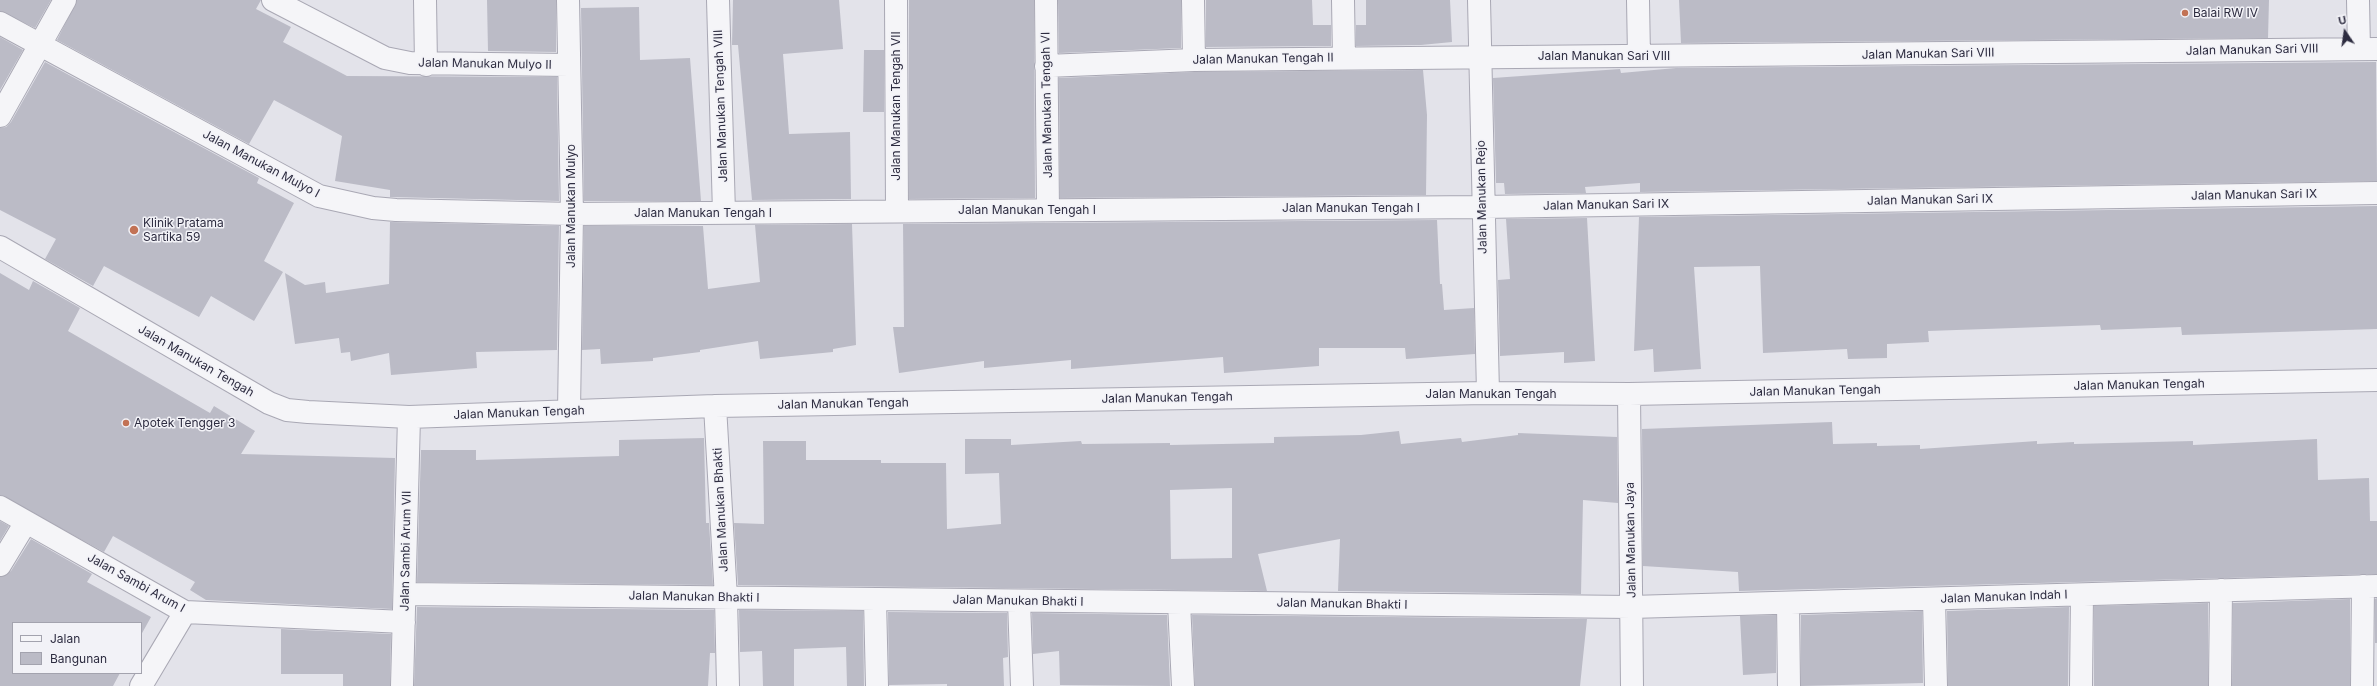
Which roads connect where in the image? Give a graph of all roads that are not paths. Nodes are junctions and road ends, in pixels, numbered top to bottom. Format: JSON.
{"nodes":[{"id":1,"x":65,"y":0,"type":"edge"},
{"id":2,"x":273,"y":0,"type":"edge"},
{"id":3,"x":425,"y":0,"type":"edge"},
{"id":4,"x":568,"y":0,"type":"edge"},
{"id":5,"x":718,"y":0,"type":"edge"},
{"id":6,"x":896,"y":0,"type":"edge"},
{"id":7,"x":1046,"y":0,"type":"edge"},
{"id":8,"x":1193,"y":0,"type":"edge"},
{"id":9,"x":1343,"y":0,"type":"edge"},
{"id":10,"x":1478,"y":0,"type":"edge"},
{"id":11,"x":1638,"y":0,"type":"edge"},
{"id":12,"x":2358,"y":0,"type":"edge"},
{"id":13,"x":0,"y":23,"type":"edge"},
{"id":14,"x":42,"y":45,"type":"junction"},
{"id":15,"x":2368,"y":49,"type":"edge"},
{"id":16,"x":1639,"y":56,"type":"junction"},
{"id":17,"x":1479,"y":57,"type":"junction"},
{"id":18,"x":1344,"y":58,"type":"junction"},
{"id":19,"x":1194,"y":60,"type":"junction"},
{"id":20,"x":426,"y":65,"type":"junction"},
{"id":21,"x":569,"y":65,"type":"junction"},
{"id":22,"x":1046,"y":66,"type":"junction"},
{"id":23,"x":0,"y":116,"type":"edge"},
{"id":24,"x":2377,"y":193,"type":"edge"},
{"id":25,"x":1482,"y":207,"type":"junction"},
{"id":26,"x":1048,"y":210,"type":"junction"},
{"id":27,"x":897,"y":211,"type":"junction"},
{"id":28,"x":724,"y":213,"type":"junction"},
{"id":29,"x":572,"y":214,"type":"junction"},
{"id":30,"x":0,"y":247,"type":"edge"},
{"id":31,"x":2377,"y":380,"type":"edge"},
{"id":32,"x":1488,"y":393,"type":"junction"},
{"id":33,"x":1629,"y":394,"type":"junction"},
{"id":34,"x":715,"y":406,"type":"junction"},
{"id":35,"x":569,"y":411,"type":"junction"},
{"id":36,"x":409,"y":417,"type":"junction"},
{"id":37,"x":0,"y":507,"type":"edge"},
{"id":38,"x":26,"y":522,"type":"junction"},
{"id":39,"x":0,"y":565,"type":"edge"},
{"id":40,"x":2370,"y":586,"type":"edge"},
{"id":41,"x":2221,"y":590,"type":"junction"},
{"id":42,"x":405,"y":594,"type":"junction"},
{"id":43,"x":2082,"y":595,"type":"junction"},
{"id":44,"x":726,"y":598,"type":"junction"},
{"id":45,"x":875,"y":599,"type":"junction"},
{"id":46,"x":1934,"y":599,"type":"junction"},
{"id":47,"x":1019,"y":601,"type":"junction"},
{"id":48,"x":1179,"y":603,"type":"junction"},
{"id":49,"x":1788,"y":603,"type":"junction"},
{"id":50,"x":1631,"y":607,"type":"junction"},
{"id":51,"x":185,"y":612,"type":"junction"},
{"id":52,"x":404,"y":622,"type":"junction"},
{"id":53,"x":141,"y":686,"type":"edge"},
{"id":54,"x":402,"y":686,"type":"edge"},
{"id":55,"x":728,"y":686,"type":"edge"},
{"id":56,"x":877,"y":686,"type":"edge"},
{"id":57,"x":1022,"y":686,"type":"edge"},
{"id":58,"x":1183,"y":686,"type":"edge"},
{"id":59,"x":1632,"y":686,"type":"edge"},
{"id":60,"x":1789,"y":686,"type":"edge"},
{"id":61,"x":1936,"y":686,"type":"edge"},
{"id":62,"x":2082,"y":686,"type":"edge"},
{"id":63,"x":2220,"y":686,"type":"edge"},
{"id":64,"x":2362,"y":686,"type":"edge"}],
"edges":[{"from":1,"to":14,"type":"street"},
{"from":2,"to":20,"type":"street","name":"Jalan Manukan Mulyo II"},
{"from":3,"to":20,"type":"street"},
{"from":4,"to":21,"type":"street","name":"Jalan Manukan Mulyo"},
{"from":5,"to":28,"type":"street","name":"Jalan Manukan Tengah VIII"},
{"from":6,"to":27,"type":"street","name":"Jalan Manukan Tengah VII"},
{"from":7,"to":22,"type":"street","name":"Jalan Manukan Tengah VI"},
{"from":8,"to":19,"type":"street"},
{"from":9,"to":18,"type":"street"},
{"from":10,"to":17,"type":"street","name":"Jalan Manukan Rejo"},
{"from":11,"to":16,"type":"street"},
{"from":12,"to":15,"type":"street"},
{"from":13,"to":14,"type":"street","name":"Jalan Manukan Mulyo I"},
{"from":14,"to":23,"type":"street"},
{"from":14,"to":29,"type":"street","name":"Jalan Manukan Mulyo I"},
{"from":15,"to":16,"type":"street","name":"Jalan Manukan Sari VIII"},
{"from":16,"to":17,"type":"street","name":"Jalan Manukan Sari VIII"},
{"from":17,"to":18,"type":"street","name":"Jalan Manukan Tengah II"},
{"from":17,"to":25,"type":"street","name":"Jalan Manukan Rejo"},
{"from":18,"to":19,"type":"street","name":"Jalan Manukan Tengah II"},
{"from":19,"to":22,"type":"street","name":"Jalan Manukan Tengah II"},
{"from":20,"to":21,"type":"street","name":"Jalan Manukan Mulyo II"},
{"from":21,"to":29,"type":"street","name":"Jalan Manukan Mulyo"},
{"from":22,"to":26,"type":"street","name":"Jalan Manukan Tengah VI"},
{"from":24,"to":25,"type":"street","name":"Jalan Manukan Sari IX"},
{"from":25,"to":26,"type":"street","name":"Jalan Manukan Tengah I"},
{"from":25,"to":32,"type":"street","name":"Jalan Manukan Rejo"},
{"from":26,"to":27,"type":"street","name":"Jalan Manukan Tengah I"},
{"from":27,"to":28,"type":"street","name":"Jalan Manukan Tengah I"},
{"from":28,"to":29,"type":"street","name":"Jalan Manukan Tengah I"},
{"from":29,"to":35,"type":"street","name":"Jalan Manukan Mulyo"},
{"from":30,"to":36,"type":"street","name":"Jalan Manukan Tengah"},
{"from":31,"to":33,"type":"street","name":"Jalan Manukan Tengah"},
{"from":32,"to":33,"type":"street","name":"Jalan Manukan Tengah"},
{"from":32,"to":34,"type":"street","name":"Jalan Manukan Tengah"},
{"from":33,"to":50,"type":"street","name":"Jalan Manukan Jaya"},
{"from":34,"to":35,"type":"street","name":"Jalan Manukan Tengah"},
{"from":34,"to":44,"type":"street","name":"Jalan Manukan Bhakti"},
{"from":35,"to":36,"type":"street","name":"Jalan Manukan Tengah"},
{"from":36,"to":42,"type":"street","name":"Jalan Sambi Arum VII"},
{"from":37,"to":38,"type":"street","name":"Jalan Sambi Arum I"},
{"from":38,"to":39,"type":"street"},
{"from":38,"to":51,"type":"street","name":"Jalan Sambi Arum I"},
{"from":40,"to":41,"type":"street","name":"Jalan Manukan Indah I"},
{"from":40,"to":64,"type":"street"},
{"from":41,"to":43,"type":"street","name":"Jalan Manukan Indah I"},
{"from":41,"to":63,"type":"street"},
{"from":42,"to":44,"type":"street","name":"Jalan Manukan Bhakti I"},
{"from":42,"to":52,"type":"street","name":"Jalan Sambi Arum VII"},
{"from":43,"to":46,"type":"street","name":"Jalan Manukan Indah I"},
{"from":43,"to":62,"type":"street"},
{"from":44,"to":45,"type":"street","name":"Jalan Manukan Bhakti I"},
{"from":44,"to":55,"type":"street","name":"Jalan Manukan Bhakti"},
{"from":45,"to":47,"type":"street","name":"Jalan Manukan Bhakti I"},
{"from":45,"to":56,"type":"street"},
{"from":46,"to":49,"type":"street","name":"Jalan Manukan Indah I"},
{"from":46,"to":61,"type":"street"},
{"from":47,"to":48,"type":"street","name":"Jalan Manukan Bhakti I"},
{"from":47,"to":57,"type":"street"},
{"from":48,"to":50,"type":"street","name":"Jalan Manukan Bhakti I"},
{"from":48,"to":58,"type":"street"},
{"from":49,"to":50,"type":"street","name":"Jalan Manukan Indah I"},
{"from":49,"to":60,"type":"street"},
{"from":50,"to":59,"type":"street","name":"Jalan Manukan Jaya"},
{"from":51,"to":52,"type":"street","name":"Jalan Sambi Arum I"},
{"from":51,"to":53,"type":"street"},
{"from":52,"to":54,"type":"street","name":"Jalan Sambi Arum VII"}]}
